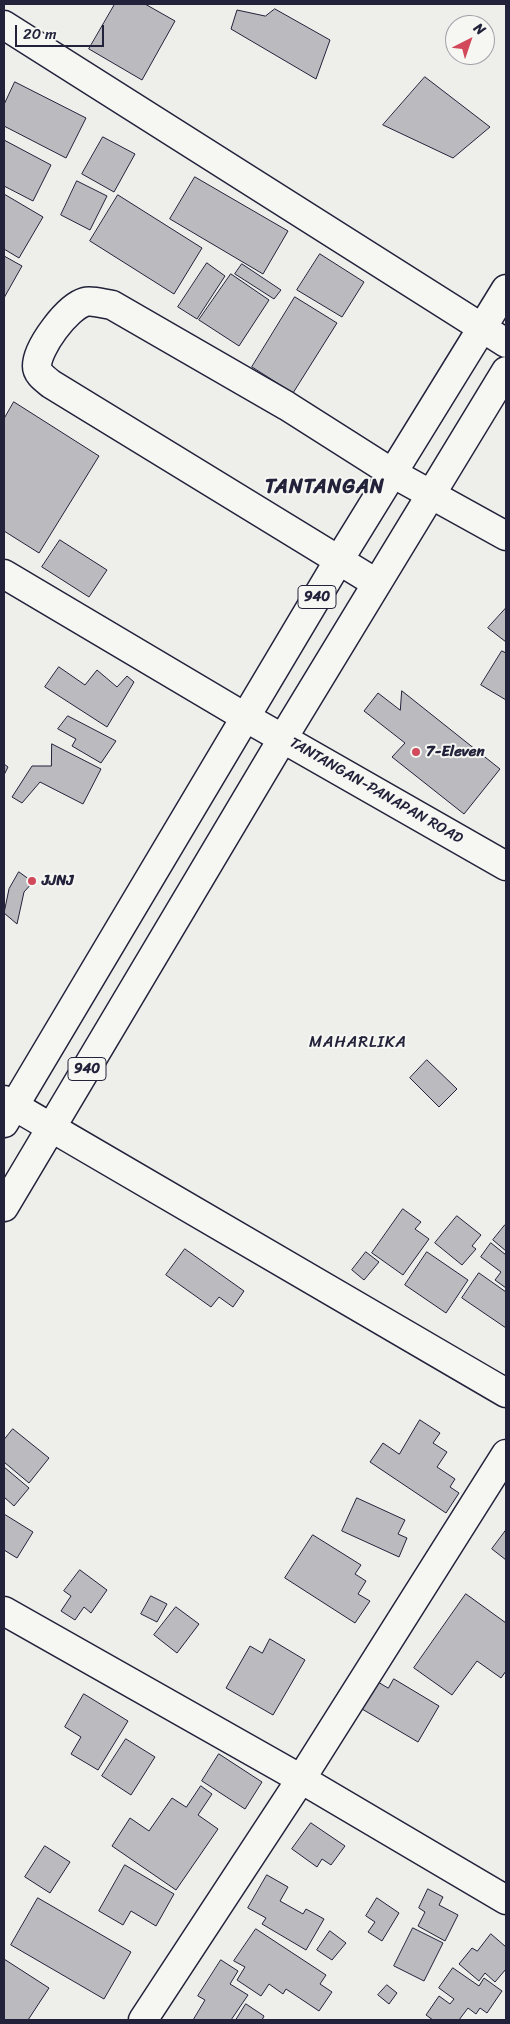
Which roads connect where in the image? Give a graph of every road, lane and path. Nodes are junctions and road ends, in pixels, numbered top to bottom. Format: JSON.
{"nodes":[{"id":1,"x":4,"y":25,"type":"edge"},
{"id":2,"x":506,"y":288,"type":"edge"},
{"id":3,"x":482,"y":328,"type":"junction"},
{"id":4,"x":506,"y":343,"type":"edge"},
{"id":5,"x":506,"y":371,"type":"edge"},
{"id":6,"x":394,"y":474,"type":"junction"},
{"id":7,"x":432,"y":494,"type":"junction"},
{"id":8,"x":506,"y":536,"type":"edge"},
{"id":9,"x":339,"y":560,"type":"junction"},
{"id":10,"x":4,"y":574,"type":"edge"},
{"id":11,"x":376,"y":583,"type":"junction"},
{"id":12,"x":245,"y":717,"type":"junction"},
{"id":13,"x":283,"y":738,"type":"junction"},
{"id":14,"x":506,"y":866,"type":"edge"},
{"id":15,"x":7,"y":1110,"type":"edge"},
{"id":16,"x":52,"y":1128,"type":"junction"},
{"id":17,"x":4,"y":1207,"type":"edge"},
{"id":18,"x":506,"y":1393,"type":"edge"},
{"id":19,"x":506,"y":1454,"type":"edge"},
{"id":20,"x":4,"y":1611,"type":"edge"},
{"id":21,"x":301,"y":1779,"type":"junction"},
{"id":22,"x":506,"y":1900,"type":"edge"},
{"id":23,"x":143,"y":2020,"type":"edge"}],
"edges":[{"from":1,"to":3,"type":"main road"},
{"from":2,"to":3,"type":"main road","number":"940"},
{"from":3,"to":4,"type":"main road"},
{"from":3,"to":6,"type":"main road","number":"940"},
{"from":5,"to":7,"type":"main road","number":"940"},
{"from":6,"to":7,"type":"main road"},
{"from":6,"to":9,"type":"main road","number":"940"},
{"from":6,"to":9,"type":"main road"},
{"from":7,"to":8,"type":"main road"},
{"from":7,"to":11,"type":"main road","number":"940"},
{"from":9,"to":11,"type":"main road"},
{"from":9,"to":12,"type":"main road","number":"940"},
{"from":10,"to":12,"type":"main road","name":"TANTANGAN-PANAPAN ROAD"},
{"from":11,"to":13,"type":"main road","number":"940"},
{"from":12,"to":13,"type":"main road","name":"TANTANGAN-PANAPAN ROAD"},
{"from":12,"to":15,"type":"main road","number":"940"},
{"from":13,"to":14,"type":"main road","name":"TANTANGAN-PANAPAN ROAD"},
{"from":13,"to":16,"type":"main road","number":"940"},
{"from":15,"to":16,"type":"main road"},
{"from":16,"to":17,"type":"main road","number":"940"},
{"from":16,"to":18,"type":"main road"},
{"from":19,"to":21,"type":"main road"},
{"from":20,"to":21,"type":"main road"},
{"from":21,"to":22,"type":"main road"},
{"from":21,"to":23,"type":"main road"}]}
